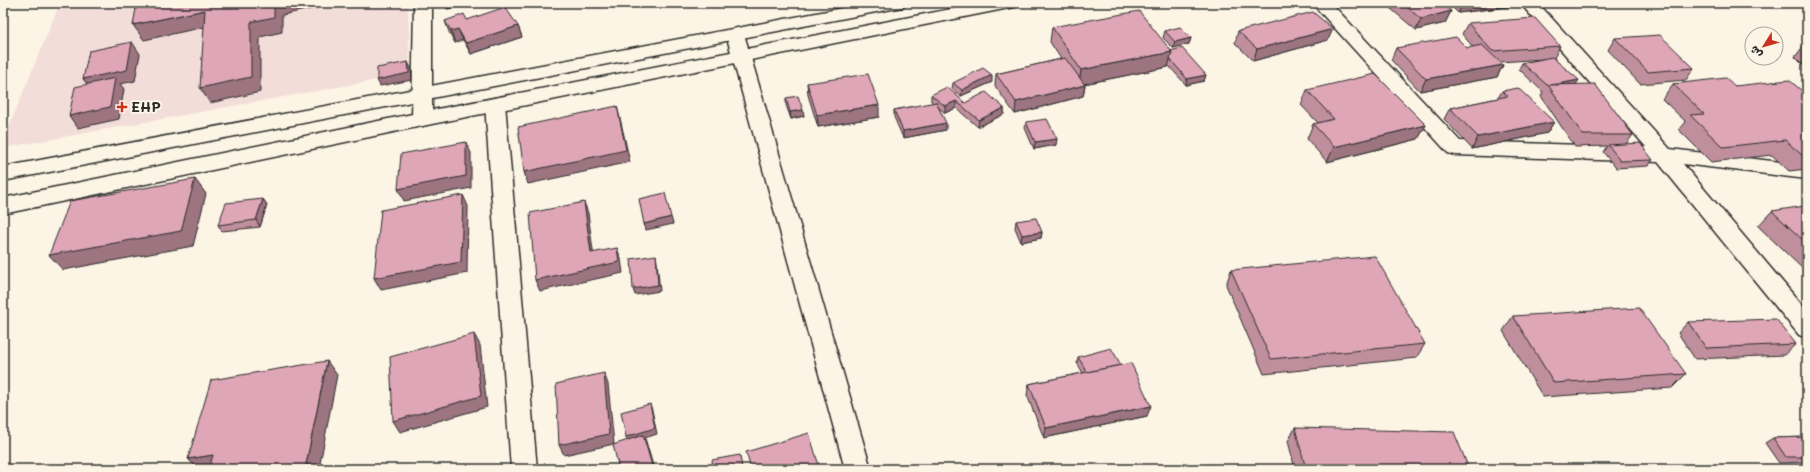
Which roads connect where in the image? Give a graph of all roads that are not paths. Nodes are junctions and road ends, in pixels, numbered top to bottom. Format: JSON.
{"nodes":[{"id":1,"x":423,"y":3,"type":"edge"},
{"id":2,"x":897,"y":3,"type":"edge"},
{"id":3,"x":1009,"y":3,"type":"edge"},
{"id":4,"x":1321,"y":3,"type":"edge"},
{"id":5,"x":1529,"y":3,"type":"edge"},
{"id":6,"x":736,"y":34,"type":"junction"},
{"id":7,"x":742,"y":56,"type":"junction"},
{"id":8,"x":423,"y":94,"type":"junction"},
{"id":9,"x":495,"y":104,"type":"junction"},
{"id":10,"x":422,"y":119,"type":"junction"},
{"id":11,"x":1664,"y":155,"type":"junction"},
{"id":12,"x":1807,"y":172,"type":"edge"},
{"id":13,"x":3,"y":174,"type":"edge"},
{"id":14,"x":3,"y":206,"type":"edge"},
{"id":15,"x":1807,"y":328,"type":"edge"},
{"id":16,"x":524,"y":469,"type":"edge"},
{"id":17,"x":858,"y":469,"type":"edge"}],
"edges":[{"from":1,"to":8,"type":"street"},
{"from":2,"to":6,"type":"street"},
{"from":3,"to":7,"type":"street"},
{"from":4,"to":11,"type":"street"},
{"from":5,"to":11,"type":"street"},
{"from":6,"to":7,"type":"street"},
{"from":6,"to":8,"type":"street"},
{"from":7,"to":9,"type":"street"},
{"from":7,"to":17,"type":"street"},
{"from":8,"to":10,"type":"street"},
{"from":8,"to":13,"type":"street"},
{"from":9,"to":10,"type":"street"},
{"from":9,"to":16,"type":"street"},
{"from":10,"to":14,"type":"street"},
{"from":11,"to":12,"type":"street"},
{"from":11,"to":15,"type":"street"}]}
